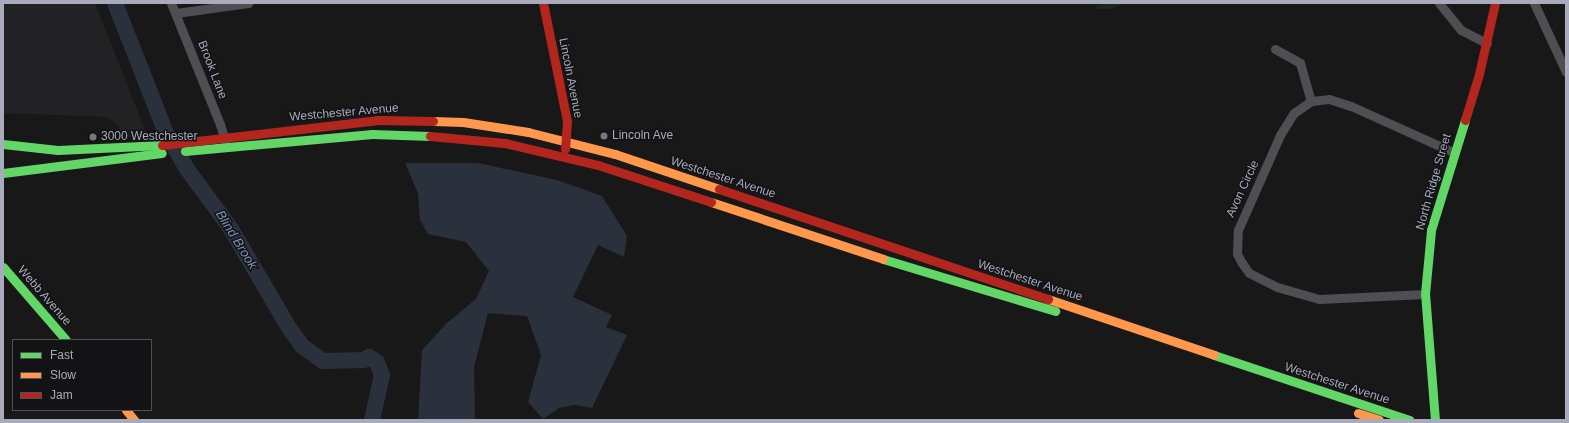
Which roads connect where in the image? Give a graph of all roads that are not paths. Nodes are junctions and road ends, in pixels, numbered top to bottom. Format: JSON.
{"nodes":[{"id":1,"x":171,"y":3,"type":"edge"},
{"id":2,"x":248,"y":3,"type":"edge"},
{"id":3,"x":543,"y":3,"type":"edge"},
{"id":4,"x":1440,"y":3,"type":"edge"},
{"id":5,"x":1495,"y":3,"type":"edge"},
{"id":6,"x":1534,"y":3,"type":"edge"},
{"id":7,"x":176,"y":13,"type":"junction"},
{"id":8,"x":1487,"y":43,"type":"junction"},
{"id":9,"x":1275,"y":49,"type":"dead end"},
{"id":10,"x":1566,"y":72,"type":"edge"},
{"id":11,"x":1311,"y":101,"type":"junction"},
{"id":12,"x":224,"y":138,"type":"junction"},
{"id":13,"x":566,"y":140,"type":"junction"},
{"id":14,"x":3,"y":144,"type":"edge"},
{"id":15,"x":226,"y":147,"type":"junction"},
{"id":16,"x":158,"y":150,"type":"junction"},
{"id":17,"x":1455,"y":153,"type":"junction"},
{"id":18,"x":564,"y":157,"type":"junction"},
{"id":19,"x":3,"y":173,"type":"edge"},
{"id":20,"x":3,"y":267,"type":"edge"},
{"id":21,"x":1425,"y":294,"type":"junction"},
{"id":22,"x":65,"y":339,"type":"edge"},
{"id":23,"x":127,"y":411,"type":"edge"},
{"id":24,"x":134,"y":420,"type":"edge"},
{"id":25,"x":1379,"y":420,"type":"edge"},
{"id":26,"x":1409,"y":420,"type":"edge"},
{"id":27,"x":1435,"y":420,"type":"edge"}],
"edges":[{"from":1,"to":7,"type":"street","name":"Brook Lane"},
{"from":2,"to":7,"type":"street"},
{"from":3,"to":13,"type":"main road","name":"Lincoln Avenue"},
{"from":4,"to":8,"type":"street"},
{"from":5,"to":8,"type":"main road","name":"North Ridge Street"},
{"from":6,"to":10,"type":"street"},
{"from":7,"to":12,"type":"street","name":"Brook Lane"},
{"from":8,"to":17,"type":"main road","name":"North Ridge Street"},
{"from":9,"to":11,"type":"street"},
{"from":11,"to":17,"type":"street"},
{"from":11,"to":21,"type":"street","name":"Avon Circle"},
{"from":12,"to":13,"type":"main road","name":"Westchester Avenue"},
{"from":12,"to":15,"type":"street","name":"Brook Lane"},
{"from":12,"to":16,"type":"main road","name":"Westchester Avenue"},
{"from":13,"to":18,"type":"main road","name":"Lincoln Avenue"},
{"from":13,"to":26,"type":"main road","name":"Westchester Avenue"},
{"from":14,"to":16,"type":"main road","name":"Westchester Avenue"},
{"from":15,"to":16,"type":"main road","name":"Westchester Avenue"},
{"from":15,"to":18,"type":"main road","name":"Westchester Avenue"},
{"from":16,"to":19,"type":"main road","name":"Westchester Avenue"},
{"from":17,"to":21,"type":"main road","name":"North Ridge Street"},
{"from":18,"to":25,"type":"main road","name":"Westchester Avenue"},
{"from":20,"to":22,"type":"main road","name":"Webb Avenue"},
{"from":21,"to":27,"type":"main road","name":"North Ridge Street"},
{"from":23,"to":24,"type":"main road"}]}
